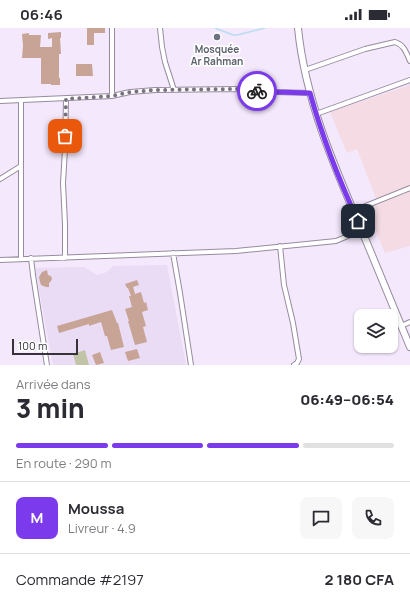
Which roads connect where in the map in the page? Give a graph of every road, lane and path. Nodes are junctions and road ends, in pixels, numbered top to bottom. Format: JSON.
{"nodes":[{"id":1,"x":112,"y":28,"type":"edge"},
{"id":2,"x":160,"y":28,"type":"edge"},
{"id":3,"x":298,"y":28,"type":"edge"},
{"id":4,"x":410,"y":60,"type":"edge"},
{"id":5,"x":305,"y":70,"type":"junction"},
{"id":6,"x":410,"y":80,"type":"edge"},
{"id":7,"x":174,"y":90,"type":"junction"},
{"id":8,"x":310,"y":93,"type":"junction"},
{"id":9,"x":112,"y":96,"type":"junction"},
{"id":10,"x":66,"y":99,"type":"junction"},
{"id":11,"x":0,"y":100,"type":"edge"},
{"id":12,"x":20,"y":100,"type":"junction"},
{"id":13,"x":316,"y":114,"type":"junction"},
{"id":14,"x":20,"y":166,"type":"junction"},
{"id":15,"x":0,"y":179,"type":"edge"},
{"id":16,"x":410,"y":188,"type":"edge"},
{"id":17,"x":353,"y":211,"type":"junction"},
{"id":18,"x":362,"y":230,"type":"junction"},
{"id":19,"x":280,"y":246,"type":"junction"},
{"id":20,"x":172,"y":253,"type":"junction"},
{"id":21,"x":32,"y":258,"type":"junction"},
{"id":22,"x":65,"y":258,"type":"junction"},
{"id":23,"x":21,"y":259,"type":"junction"},
{"id":24,"x":0,"y":260,"type":"edge"},
{"id":25,"x":410,"y":322,"type":"edge"},
{"id":26,"x":401,"y":326,"type":"junction"},
{"id":27,"x":410,"y":346,"type":"edge"},
{"id":28,"x":47,"y":365,"type":"edge"},
{"id":29,"x":192,"y":365,"type":"edge"},
{"id":30,"x":294,"y":365,"type":"edge"}],
"edges":[{"from":1,"to":9,"type":"street"},
{"from":2,"to":7,"type":"street"},
{"from":3,"to":5,"type":"main road"},
{"from":4,"to":5,"type":"street"},
{"from":5,"to":8,"type":"main road"},
{"from":6,"to":13,"type":"street"},
{"from":7,"to":8,"type":"street"},
{"from":7,"to":9,"type":"street"},
{"from":8,"to":13,"type":"main road"},
{"from":9,"to":10,"type":"street"},
{"from":10,"to":12,"type":"street"},
{"from":10,"to":22,"type":"street"},
{"from":11,"to":12,"type":"street"},
{"from":12,"to":14,"type":"street"},
{"from":13,"to":17,"type":"main road"},
{"from":14,"to":15,"type":"street"},
{"from":14,"to":23,"type":"street"},
{"from":16,"to":17,"type":"street"},
{"from":17,"to":18,"type":"main road"},
{"from":18,"to":19,"type":"street"},
{"from":18,"to":26,"type":"main road"},
{"from":19,"to":20,"type":"street"},
{"from":19,"to":30,"type":"street"},
{"from":20,"to":22,"type":"street"},
{"from":20,"to":29,"type":"street"},
{"from":21,"to":22,"type":"street"},
{"from":21,"to":23,"type":"street"},
{"from":21,"to":28,"type":"street"},
{"from":23,"to":24,"type":"street"},
{"from":25,"to":26,"type":"street"},
{"from":26,"to":27,"type":"main road"}]}
